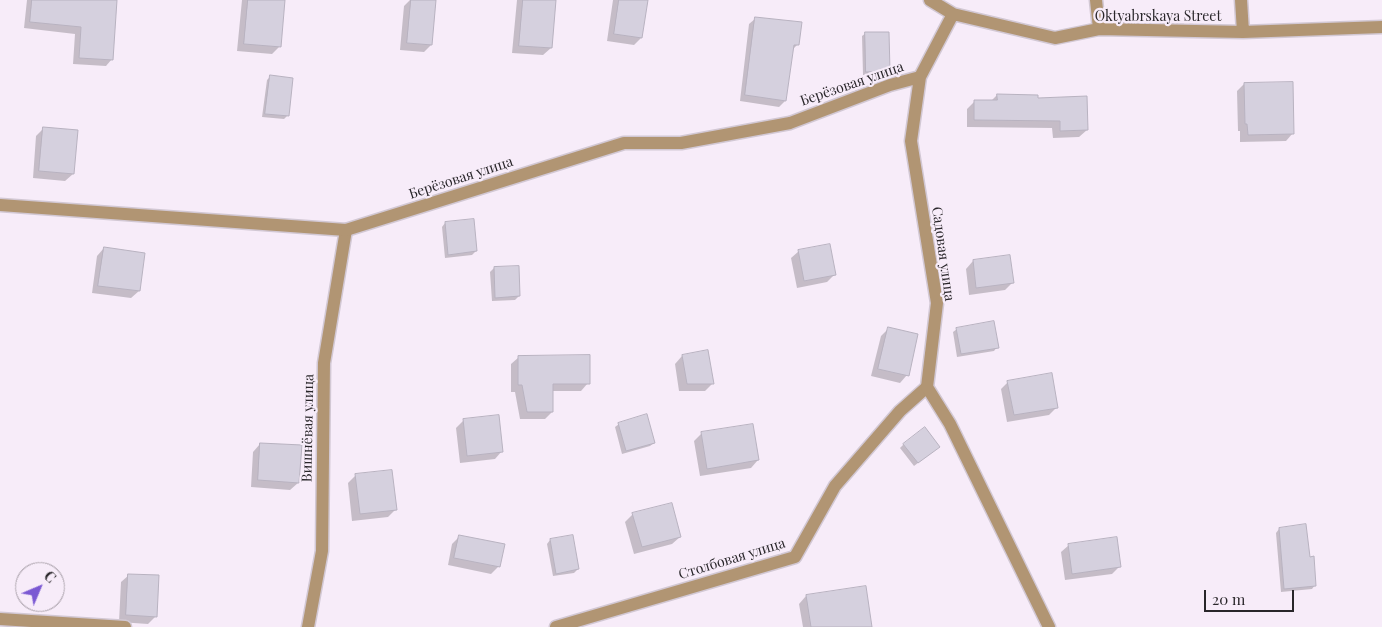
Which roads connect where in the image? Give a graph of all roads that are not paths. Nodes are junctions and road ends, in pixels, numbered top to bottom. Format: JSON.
{"nodes":[{"id":1,"x":930,"y":0,"type":"edge"},
{"id":2,"x":1096,"y":0,"type":"edge"},
{"id":3,"x":1242,"y":0,"type":"edge"},
{"id":4,"x":953,"y":14,"type":"junction"},
{"id":5,"x":1382,"y":27,"type":"edge"},
{"id":6,"x":1099,"y":29,"type":"junction"},
{"id":7,"x":1243,"y":32,"type":"junction"},
{"id":8,"x":920,"y":77,"type":"junction"},
{"id":9,"x":0,"y":205,"type":"edge"},
{"id":10,"x":346,"y":230,"type":"junction"},
{"id":11,"x":927,"y":386,"type":"junction"},
{"id":12,"x":0,"y":618,"type":"edge"},
{"id":13,"x":126,"y":627,"type":"edge"},
{"id":14,"x":308,"y":627,"type":"edge"},
{"id":15,"x":556,"y":627,"type":"edge"},
{"id":16,"x":1049,"y":627,"type":"edge"}],
"edges":[{"from":1,"to":4,"type":"street","name":"Oktyabrskaya Street"},
{"from":2,"to":6,"type":"street"},
{"from":3,"to":7,"type":"street","name":"Oktyabrskaya Street"},
{"from":4,"to":6,"type":"street","name":"Oktyabrskaya Street"},
{"from":4,"to":8,"type":"street","name":"Садовая улица"},
{"from":5,"to":7,"type":"street","name":"Oktyabrskaya Street"},
{"from":6,"to":7,"type":"street","name":"Oktyabrskaya Street"},
{"from":8,"to":10,"type":"street","name":"Берёзовая улица"},
{"from":8,"to":11,"type":"street","name":"Садовая улица"},
{"from":9,"to":10,"type":"street","name":"Берёзовая улица"},
{"from":10,"to":14,"type":"street","name":"Вишнёвая улица"},
{"from":11,"to":15,"type":"street","name":"Столбовая улица"},
{"from":11,"to":16,"type":"street"},
{"from":12,"to":13,"type":"street"}]}
